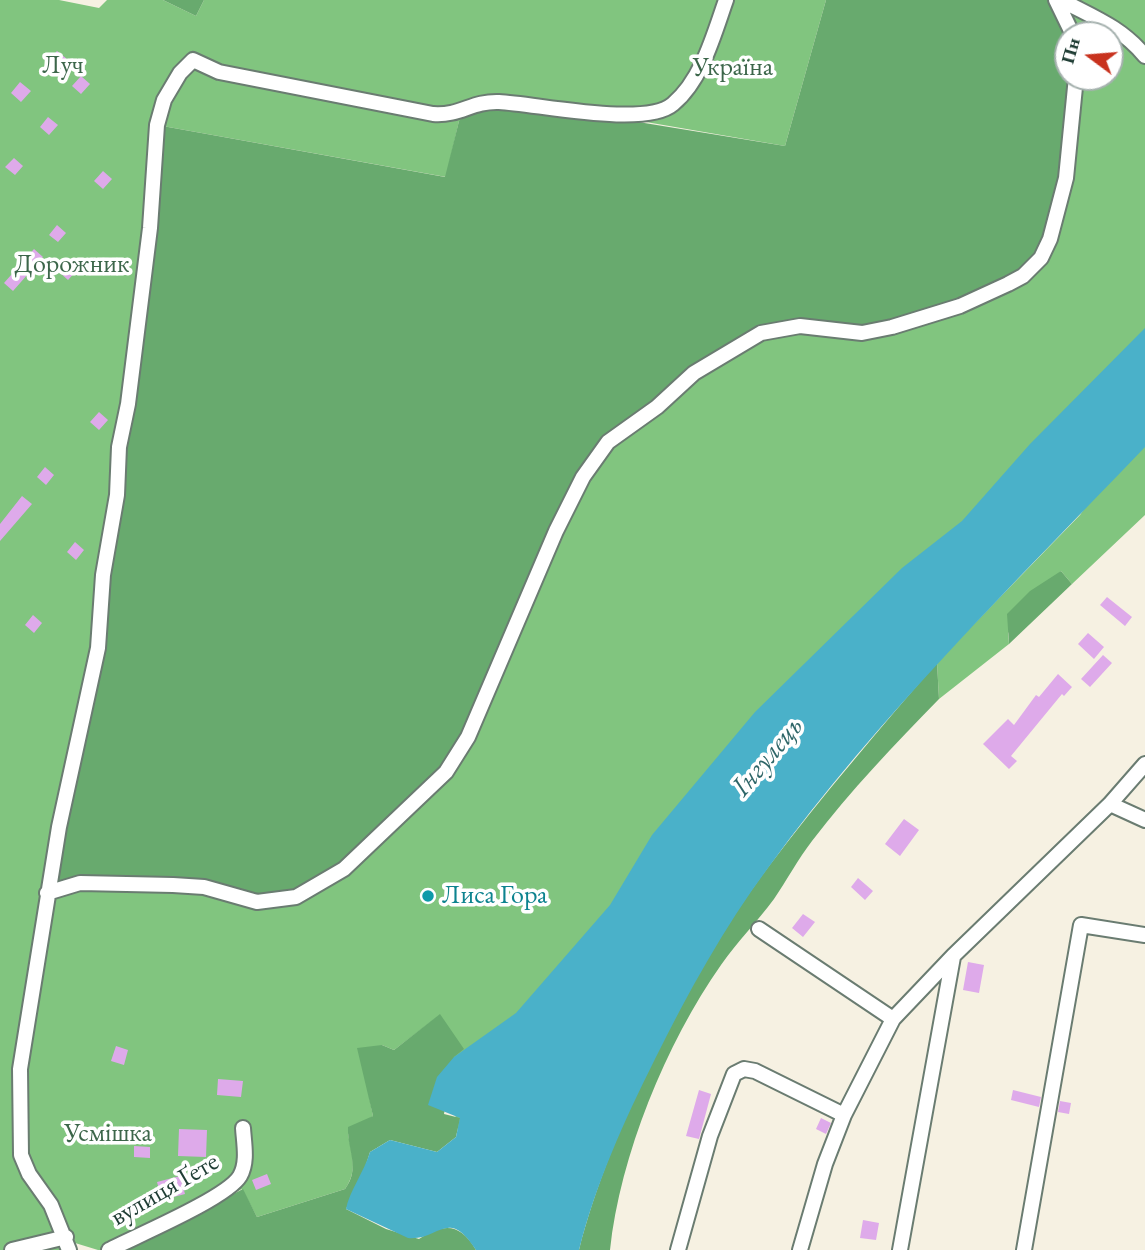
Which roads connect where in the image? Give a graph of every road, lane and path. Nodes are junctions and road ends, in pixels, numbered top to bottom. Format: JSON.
{"nodes":[{"id":1,"x":726,"y":0,"type":"edge"},
{"id":2,"x":1056,"y":0,"type":"edge"},
{"id":3,"x":1062,"y":0,"type":"edge"},
{"id":4,"x":1066,"y":21,"type":"edge"},
{"id":5,"x":1145,"y":56,"type":"edge"},
{"id":6,"x":1075,"y":91,"type":"edge"},
{"id":7,"x":1145,"y":764,"type":"edge"},
{"id":8,"x":1110,"y":804,"type":"junction"},
{"id":9,"x":1145,"y":820,"type":"edge"},
{"id":10,"x":47,"y":893,"type":"junction"},
{"id":11,"x":759,"y":929,"type":"dead end"},
{"id":12,"x":1145,"y":935,"type":"edge"},
{"id":13,"x":953,"y":956,"type":"junction"},
{"id":14,"x":893,"y":1019,"type":"junction"},
{"id":15,"x":844,"y":1115,"type":"junction"},
{"id":16,"x":243,"y":1128,"type":"dead end"},
{"id":17,"x":68,"y":1244,"type":"edge"},
{"id":18,"x":12,"y":1250,"type":"edge"},
{"id":19,"x":109,"y":1250,"type":"edge"},
{"id":20,"x":678,"y":1250,"type":"edge"},
{"id":21,"x":800,"y":1250,"type":"edge"},
{"id":22,"x":900,"y":1250,"type":"edge"},
{"id":23,"x":1024,"y":1250,"type":"edge"}],
"edges":[{"from":1,"to":10,"type":"street"},
{"from":2,"to":4,"type":"street"},
{"from":3,"to":5,"type":"street"},
{"from":6,"to":10,"type":"street"},
{"from":7,"to":8,"type":"street"},
{"from":8,"to":9,"type":"street"},
{"from":8,"to":13,"type":"street"},
{"from":10,"to":17,"type":"street"},
{"from":11,"to":14,"type":"street"},
{"from":12,"to":23,"type":"street"},
{"from":13,"to":14,"type":"street"},
{"from":13,"to":22,"type":"street"},
{"from":14,"to":15,"type":"street"},
{"from":15,"to":20,"type":"street"},
{"from":15,"to":21,"type":"street"},
{"from":16,"to":19,"type":"street","name":"вулиця Ґете"},
{"from":17,"to":18,"type":"street"}]}
